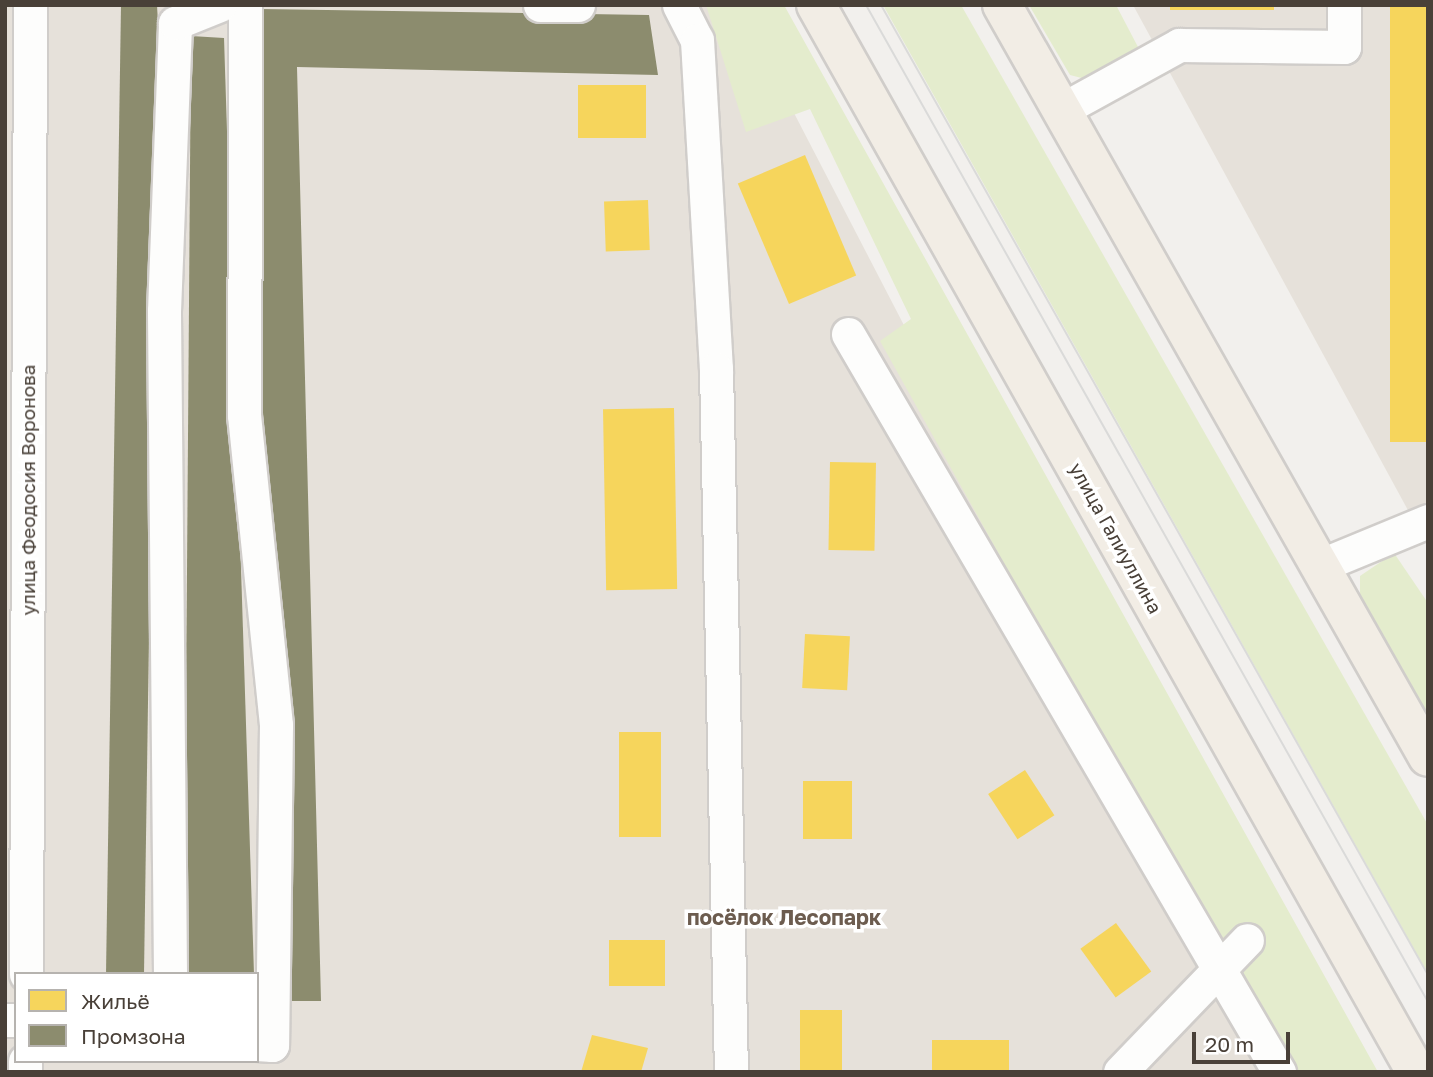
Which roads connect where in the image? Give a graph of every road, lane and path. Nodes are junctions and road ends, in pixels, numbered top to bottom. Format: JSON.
{"nodes":[{"id":1,"x":30,"y":5,"type":"edge"},
{"id":2,"x":220,"y":5,"type":"edge"},
{"id":3,"x":245,"y":5,"type":"edge"},
{"id":4,"x":540,"y":5,"type":"edge"},
{"id":5,"x":578,"y":5,"type":"edge"},
{"id":6,"x":679,"y":5,"type":"edge"},
{"id":7,"x":816,"y":5,"type":"edge"},
{"id":8,"x":1002,"y":5,"type":"edge"},
{"id":9,"x":1344,"y":5,"type":"edge"},
{"id":10,"x":173,"y":14,"type":"edge"},
{"id":11,"x":1061,"y":110,"type":"junction"},
{"id":12,"x":848,"y":334,"type":"dead end"},
{"id":13,"x":1428,"y":521,"type":"edge"},
{"id":14,"x":1319,"y":566,"type":"junction"},
{"id":15,"x":1426,"y":750,"type":"edge"},
{"id":16,"x":1247,"y":940,"type":"dead end"},
{"id":17,"x":1221,"y":971,"type":"junction"},
{"id":18,"x":26,"y":972,"type":"edge"},
{"id":19,"x":170,"y":972,"type":"edge"},
{"id":20,"x":259,"y":1044,"type":"edge"},
{"id":21,"x":731,"y":1072,"type":"edge"},
{"id":22,"x":1120,"y":1072,"type":"edge"},
{"id":23,"x":1279,"y":1072,"type":"edge"},
{"id":24,"x":1416,"y":1072,"type":"edge"}],
"edges":[{"from":1,"to":18,"type":"street","name":"улица Феодосия Воронова"},
{"from":2,"to":10,"type":"street"},
{"from":3,"to":20,"type":"street"},
{"from":4,"to":5,"type":"street"},
{"from":6,"to":21,"type":"street"},
{"from":7,"to":24,"type":"main road","name":"улица Галиуллина"},
{"from":8,"to":11,"type":"main road"},
{"from":9,"to":11,"type":"street"},
{"from":10,"to":19,"type":"street"},
{"from":11,"to":14,"type":"main road"},
{"from":12,"to":17,"type":"street"},
{"from":13,"to":14,"type":"street"},
{"from":14,"to":15,"type":"main road"},
{"from":16,"to":17,"type":"street"},
{"from":17,"to":22,"type":"street"},
{"from":17,"to":23,"type":"street"}]}
